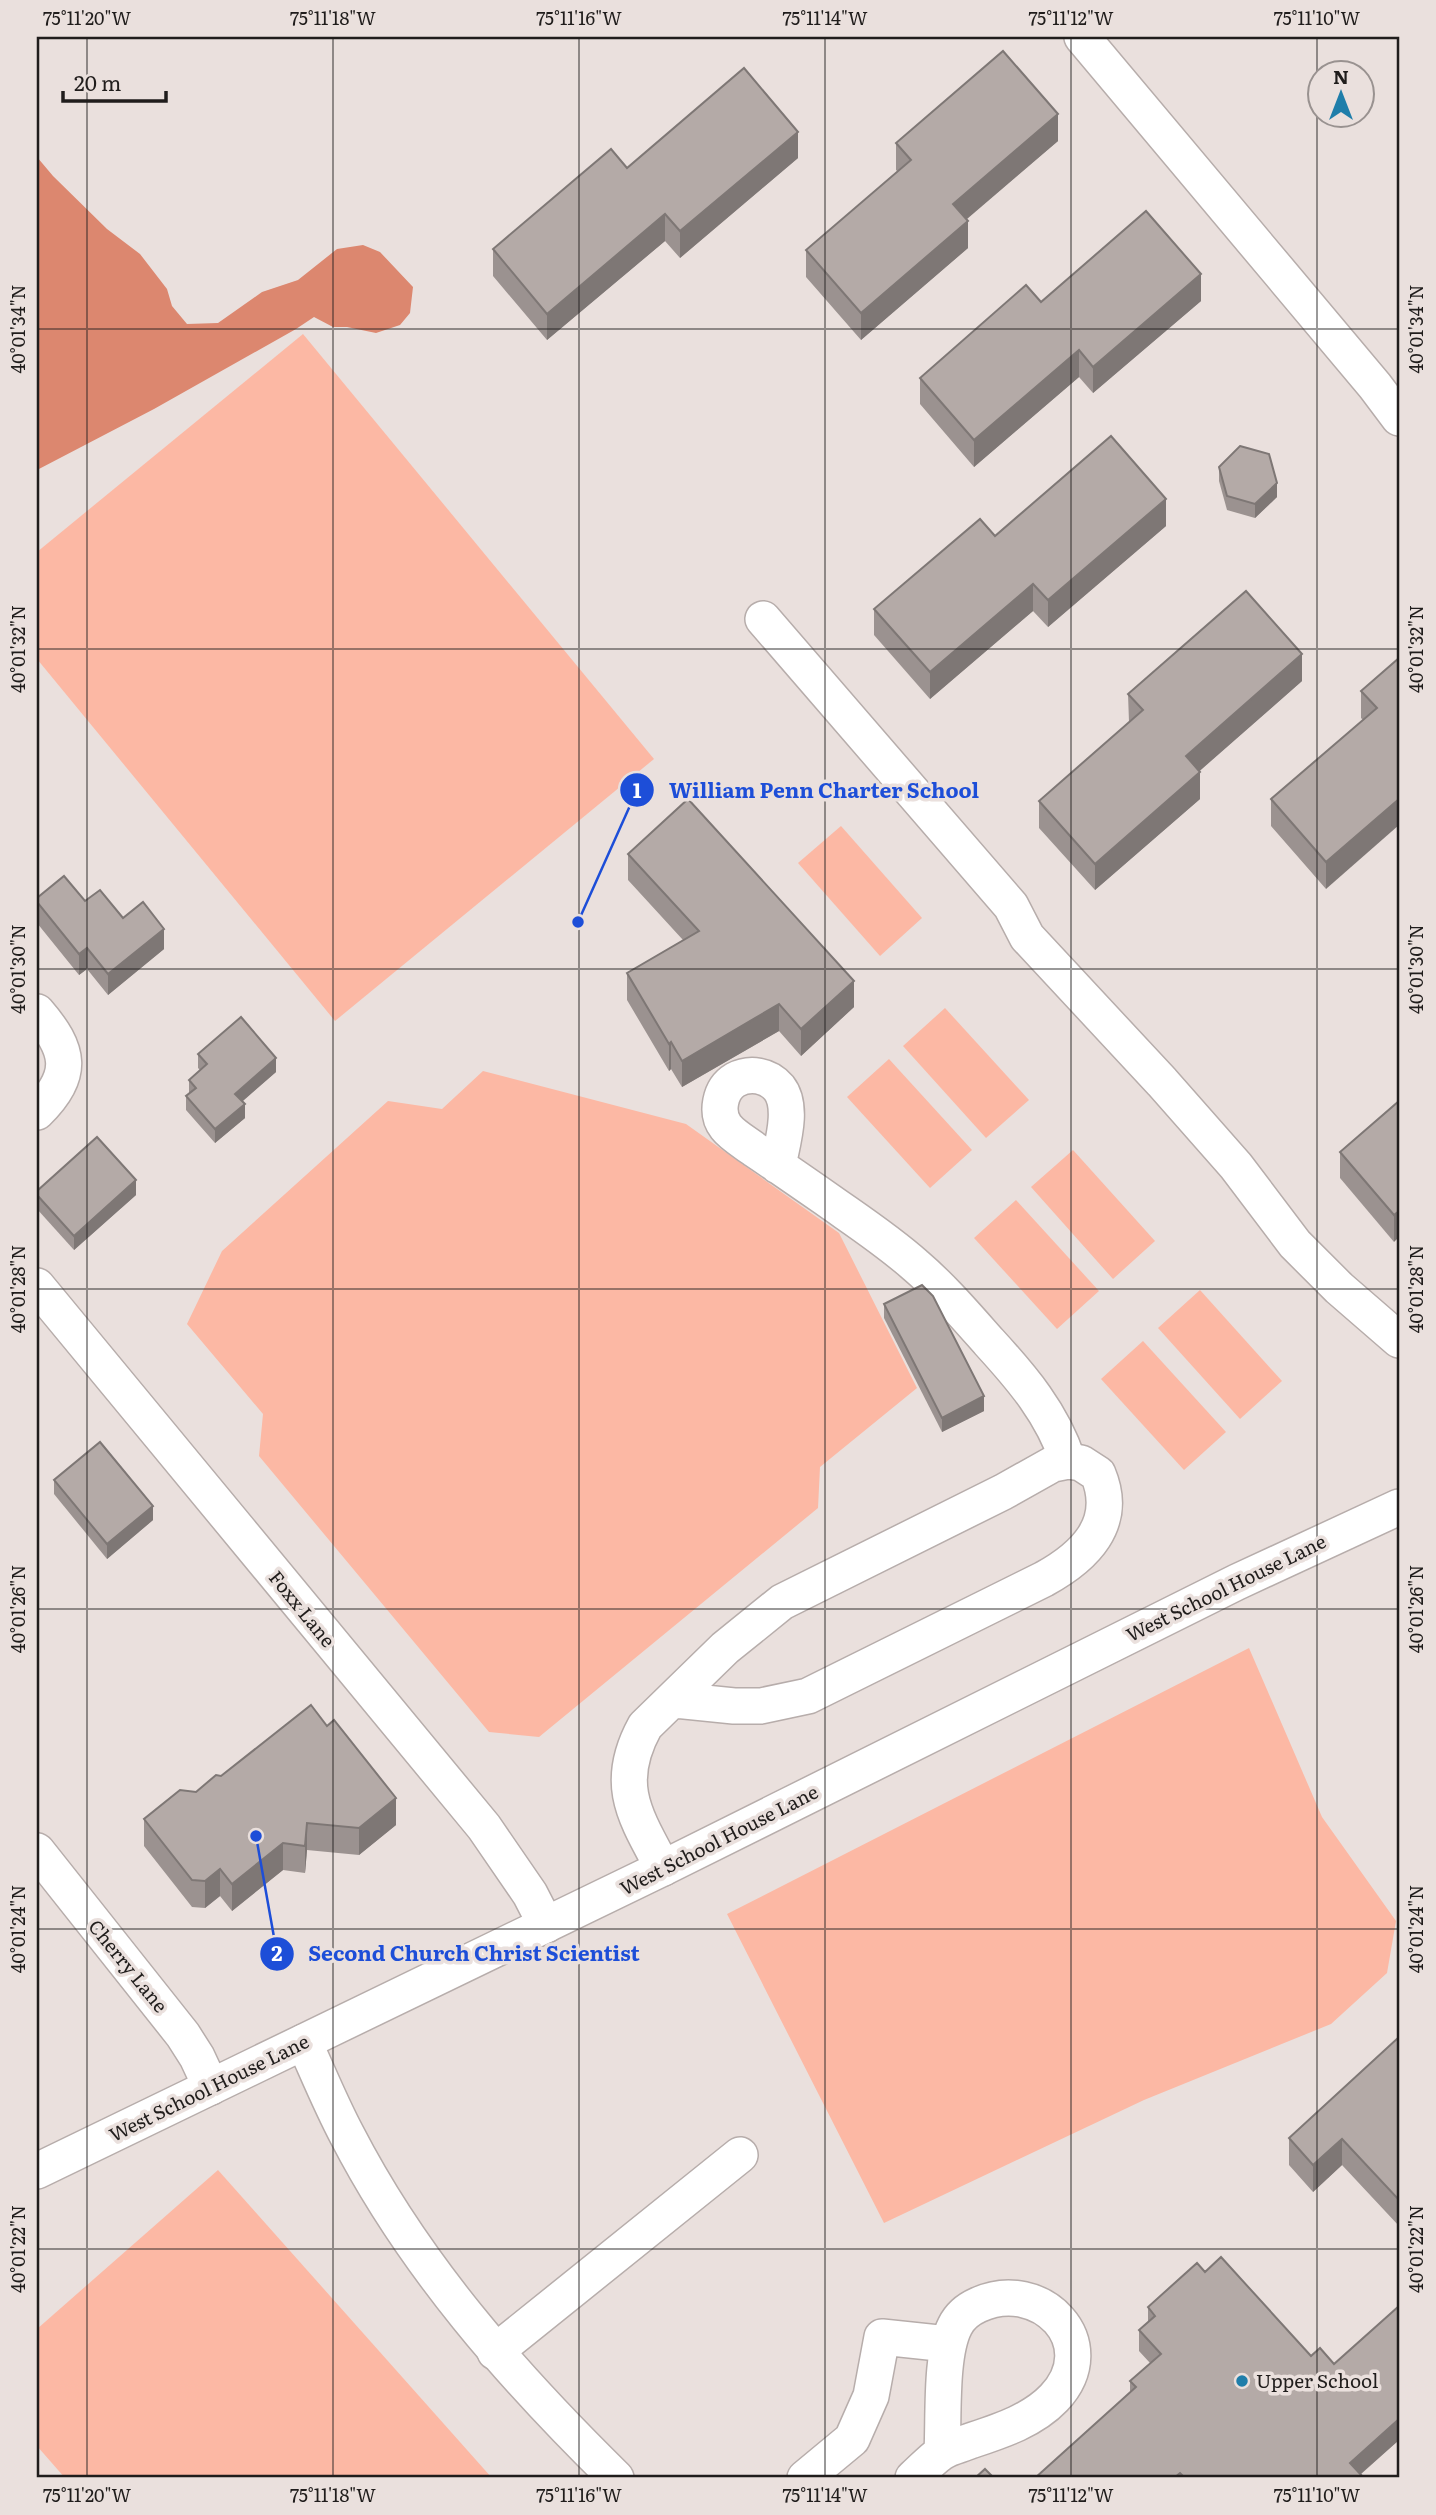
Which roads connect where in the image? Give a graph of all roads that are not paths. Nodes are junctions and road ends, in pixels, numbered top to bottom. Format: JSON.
{"nodes":[{"id":1,"x":1082,"y":37,"type":"edge"},
{"id":2,"x":1399,"y":418,"type":"edge"},
{"id":3,"x":763,"y":619,"type":"dead end"},
{"id":4,"x":37,"y":1012,"type":"edge"},
{"id":5,"x":37,"y":1112,"type":"edge"},
{"id":6,"x":778,"y":1166,"type":"dead end"},
{"id":7,"x":40,"y":1298,"type":"edge"},
{"id":8,"x":1399,"y":1340,"type":"edge"},
{"id":9,"x":1068,"y":1461,"type":"junction"},
{"id":10,"x":1399,"y":1507,"type":"edge"},
{"id":11,"x":674,"y":1700,"type":"junction"},
{"id":12,"x":37,"y":1851,"type":"edge"},
{"id":13,"x":663,"y":1868,"type":"junction"},
{"id":14,"x":546,"y":1926,"type":"junction"},
{"id":15,"x":304,"y":2042,"type":"junction"},
{"id":16,"x":211,"y":2087,"type":"junction"},
{"id":17,"x":740,"y":2155,"type":"dead end"},
{"id":18,"x":37,"y":2171,"type":"edge"},
{"id":19,"x":948,"y":2344,"type":"junction"},
{"id":20,"x":495,"y":2352,"type":"junction"},
{"id":21,"x":942,"y":2452,"type":"junction"},
{"id":22,"x":616,"y":2478,"type":"edge"},
{"id":23,"x":805,"y":2478,"type":"edge"},
{"id":24,"x":913,"y":2478,"type":"edge"}],
"edges":[{"from":1,"to":2,"type":"street"},
{"from":3,"to":8,"type":"street"},
{"from":4,"to":5,"type":"street"},
{"from":6,"to":9,"type":"street"},
{"from":7,"to":14,"type":"street","name":"Foxx Lane"},
{"from":9,"to":11,"type":"street"},
{"from":9,"to":11,"type":"street"},
{"from":10,"to":13,"type":"street","name":"West School House Lane"},
{"from":11,"to":13,"type":"street"},
{"from":12,"to":16,"type":"street","name":"Cherry Lane"},
{"from":13,"to":14,"type":"street","name":"West School House Lane"},
{"from":14,"to":15,"type":"street","name":"West School House Lane"},
{"from":15,"to":16,"type":"street","name":"West School House Lane"},
{"from":15,"to":20,"type":"street"},
{"from":16,"to":18,"type":"street","name":"West School House Lane"},
{"from":17,"to":20,"type":"street"},
{"from":19,"to":21,"type":"street"},
{"from":19,"to":21,"type":"street"},
{"from":19,"to":23,"type":"street"},
{"from":20,"to":22,"type":"street"},
{"from":21,"to":24,"type":"street"}]}
